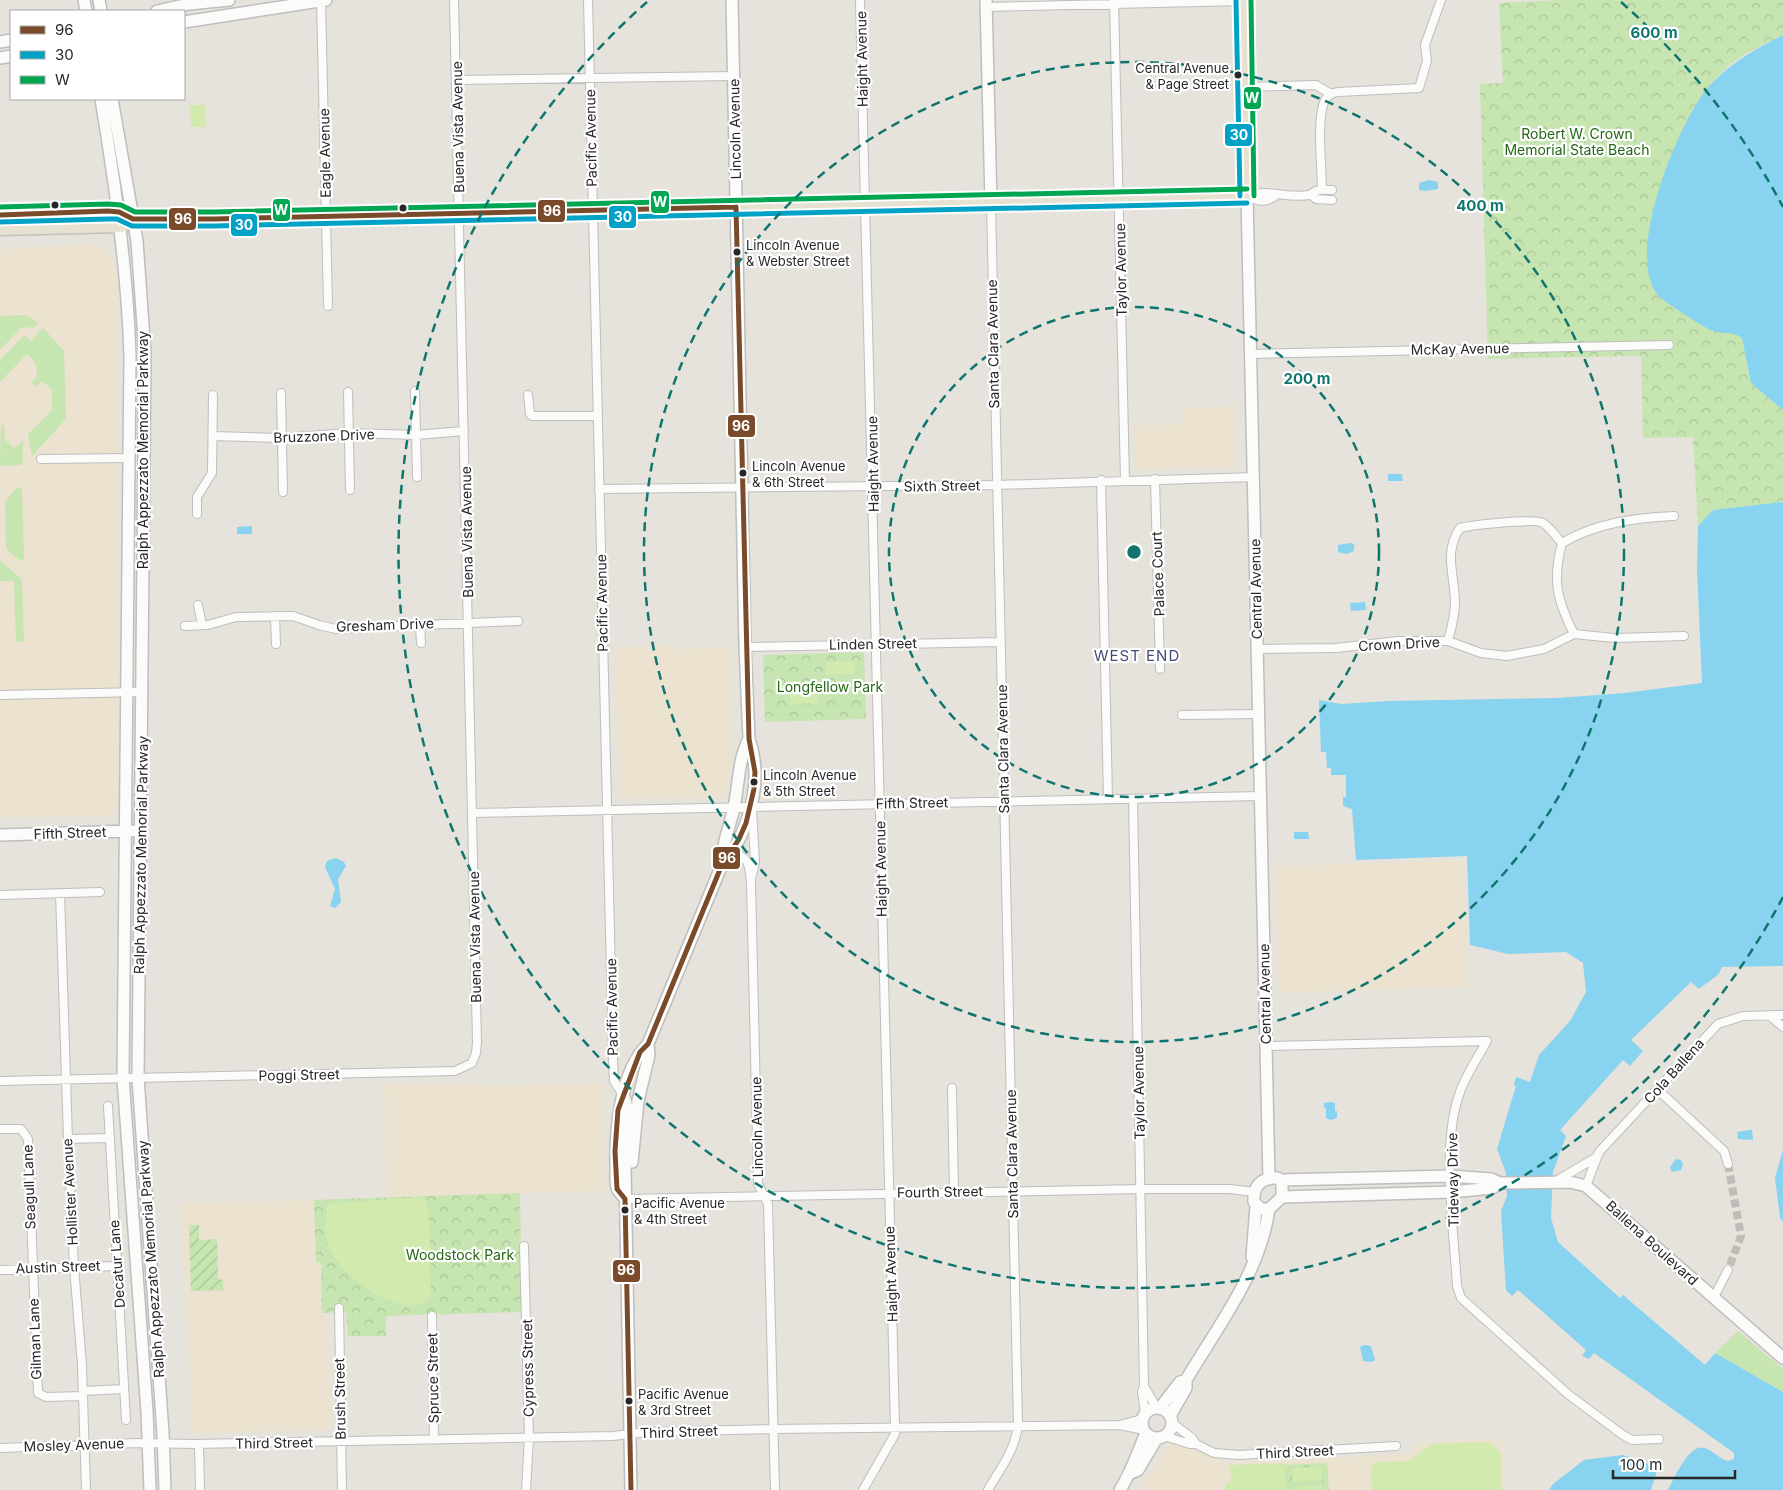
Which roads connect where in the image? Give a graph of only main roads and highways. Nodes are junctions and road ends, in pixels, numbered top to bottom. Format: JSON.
{"nodes":[{"id":1,"x":1243,"y":1,"type":"edge"},
{"id":2,"x":0,"y":215,"type":"edge"},
{"id":3,"x":133,"y":219,"type":"junction"},
{"id":4,"x":0,"y":229,"type":"edge"}],
"edges":[{"from":1,"to":3,"type":"main road","name":"Central Avenue"},
{"from":2,"to":3,"type":"main road"},
{"from":3,"to":4,"type":"main road"}]}
